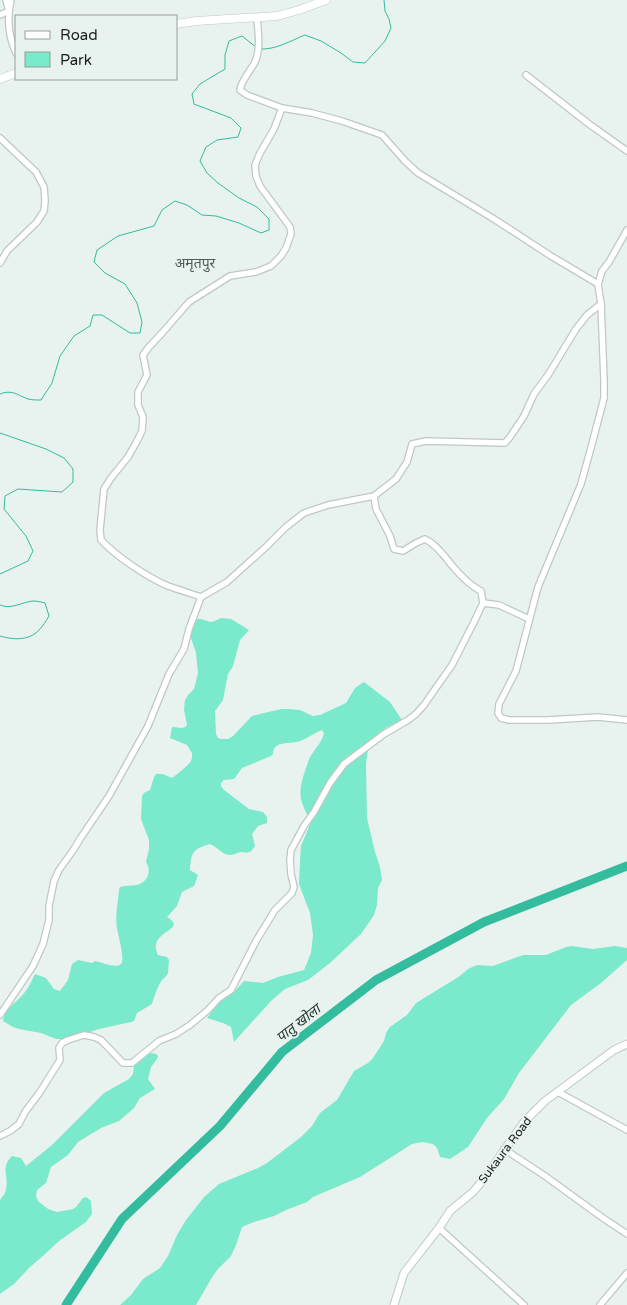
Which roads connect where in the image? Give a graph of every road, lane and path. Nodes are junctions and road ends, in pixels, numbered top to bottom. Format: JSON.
{"nodes":[{"id":1,"x":6,"y":0,"type":"edge"},
{"id":2,"x":11,"y":0,"type":"edge"},
{"id":3,"x":326,"y":0,"type":"edge"},
{"id":4,"x":9,"y":11,"type":"junction"},
{"id":5,"x":0,"y":15,"type":"edge"},
{"id":6,"x":257,"y":18,"type":"junction"},
{"id":7,"x":178,"y":24,"type":"edge"},
{"id":8,"x":15,"y":50,"type":"edge"},
{"id":9,"x":15,"y":73,"type":"edge"},
{"id":10,"x":526,"y":75,"type":"dead end"},
{"id":11,"x":0,"y":79,"type":"edge"},
{"id":12,"x":282,"y":108,"type":"junction"},
{"id":13,"x":0,"y":138,"type":"edge"},
{"id":14,"x":627,"y":151,"type":"edge"},
{"id":15,"x":627,"y":230,"type":"edge"},
{"id":16,"x":0,"y":262,"type":"edge"},
{"id":17,"x":598,"y":284,"type":"junction"},
{"id":18,"x":601,"y":304,"type":"junction"},
{"id":19,"x":374,"y":496,"type":"junction"},
{"id":20,"x":201,"y":597,"type":"junction"},
{"id":21,"x":483,"y":603,"type":"junction"},
{"id":22,"x":529,"y":619,"type":"junction"},
{"id":23,"x":627,"y":720,"type":"edge"},
{"id":24,"x":0,"y":1015,"type":"edge"},
{"id":25,"x":627,"y":1044,"type":"edge"},
{"id":26,"x":558,"y":1092,"type":"junction"},
{"id":27,"x":627,"y":1130,"type":"edge"},
{"id":28,"x":0,"y":1136,"type":"edge"},
{"id":29,"x":504,"y":1149,"type":"junction"},
{"id":30,"x":439,"y":1228,"type":"junction"},
{"id":31,"x":627,"y":1234,"type":"edge"},
{"id":32,"x":627,"y":1273,"type":"edge"},
{"id":33,"x":394,"y":1305,"type":"edge"},
{"id":34,"x":524,"y":1305,"type":"edge"},
{"id":35,"x":600,"y":1305,"type":"edge"}],
"edges":[{"from":1,"to":4,"type":"street"},
{"from":2,"to":4,"type":"street"},
{"from":3,"to":6,"type":"main road"},
{"from":4,"to":5,"type":"street"},
{"from":4,"to":8,"type":"street"},
{"from":6,"to":7,"type":"main road"},
{"from":6,"to":12,"type":"street"},
{"from":9,"to":11,"type":"main road"},
{"from":10,"to":14,"type":"street"},
{"from":12,"to":17,"type":"street"},
{"from":12,"to":20,"type":"street"},
{"from":13,"to":16,"type":"street"},
{"from":15,"to":17,"type":"street"},
{"from":17,"to":18,"type":"street"},
{"from":18,"to":19,"type":"street"},
{"from":18,"to":22,"type":"street"},
{"from":19,"to":20,"type":"street"},
{"from":19,"to":21,"type":"street"},
{"from":20,"to":24,"type":"street"},
{"from":21,"to":22,"type":"street"},
{"from":21,"to":28,"type":"street"},
{"from":22,"to":23,"type":"street"},
{"from":25,"to":26,"type":"street","name":"Sukaura Road"},
{"from":26,"to":27,"type":"street"},
{"from":26,"to":29,"type":"street","name":"Sukaura Road"},
{"from":29,"to":30,"type":"street","name":"Sukaura Road"},
{"from":29,"to":31,"type":"street"},
{"from":30,"to":33,"type":"street","name":"Sukaura Road"},
{"from":30,"to":34,"type":"street"},
{"from":32,"to":35,"type":"street"}]}
